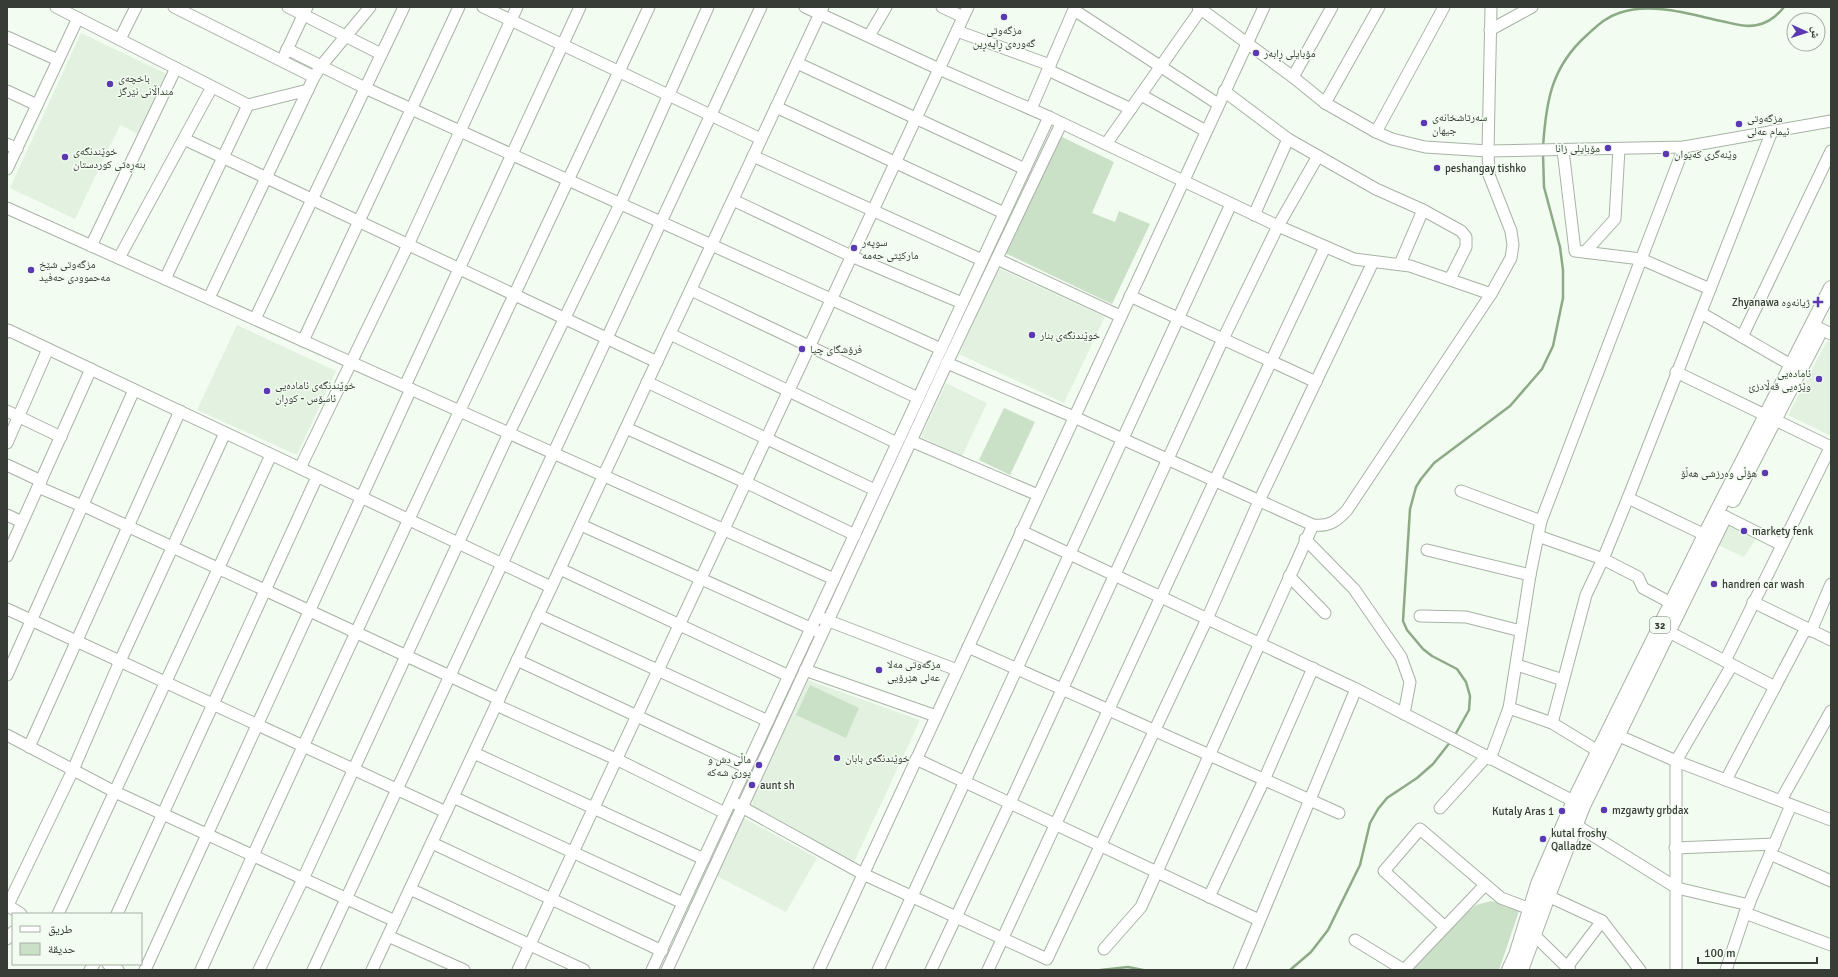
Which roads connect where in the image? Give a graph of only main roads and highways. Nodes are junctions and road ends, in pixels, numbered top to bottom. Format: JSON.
{"nodes":[{"id":1,"x":1831,"y":288,"type":"edge"},
{"id":2,"x":1831,"y":310,"type":"edge"},
{"id":3,"x":1822,"y":329,"type":"edge"},
{"id":4,"x":1770,"y":418,"type":"junction"},
{"id":5,"x":1579,"y":803,"type":"junction"},
{"id":6,"x":1510,"y":970,"type":"edge"},
{"id":7,"x":1521,"y":970,"type":"edge"}],
"edges":[{"from":1,"to":3,"type":"main road","number":"32"},
{"from":2,"to":3,"type":"main road","number":"32"},
{"from":3,"to":4,"type":"main road","number":"32"},
{"from":3,"to":4,"type":"main road","number":"32"},
{"from":4,"to":5,"type":"main road","number":"32"},
{"from":4,"to":5,"type":"main road","number":"32"},
{"from":5,"to":6,"type":"main road","number":"32"},
{"from":5,"to":7,"type":"main road","number":"32"}]}
